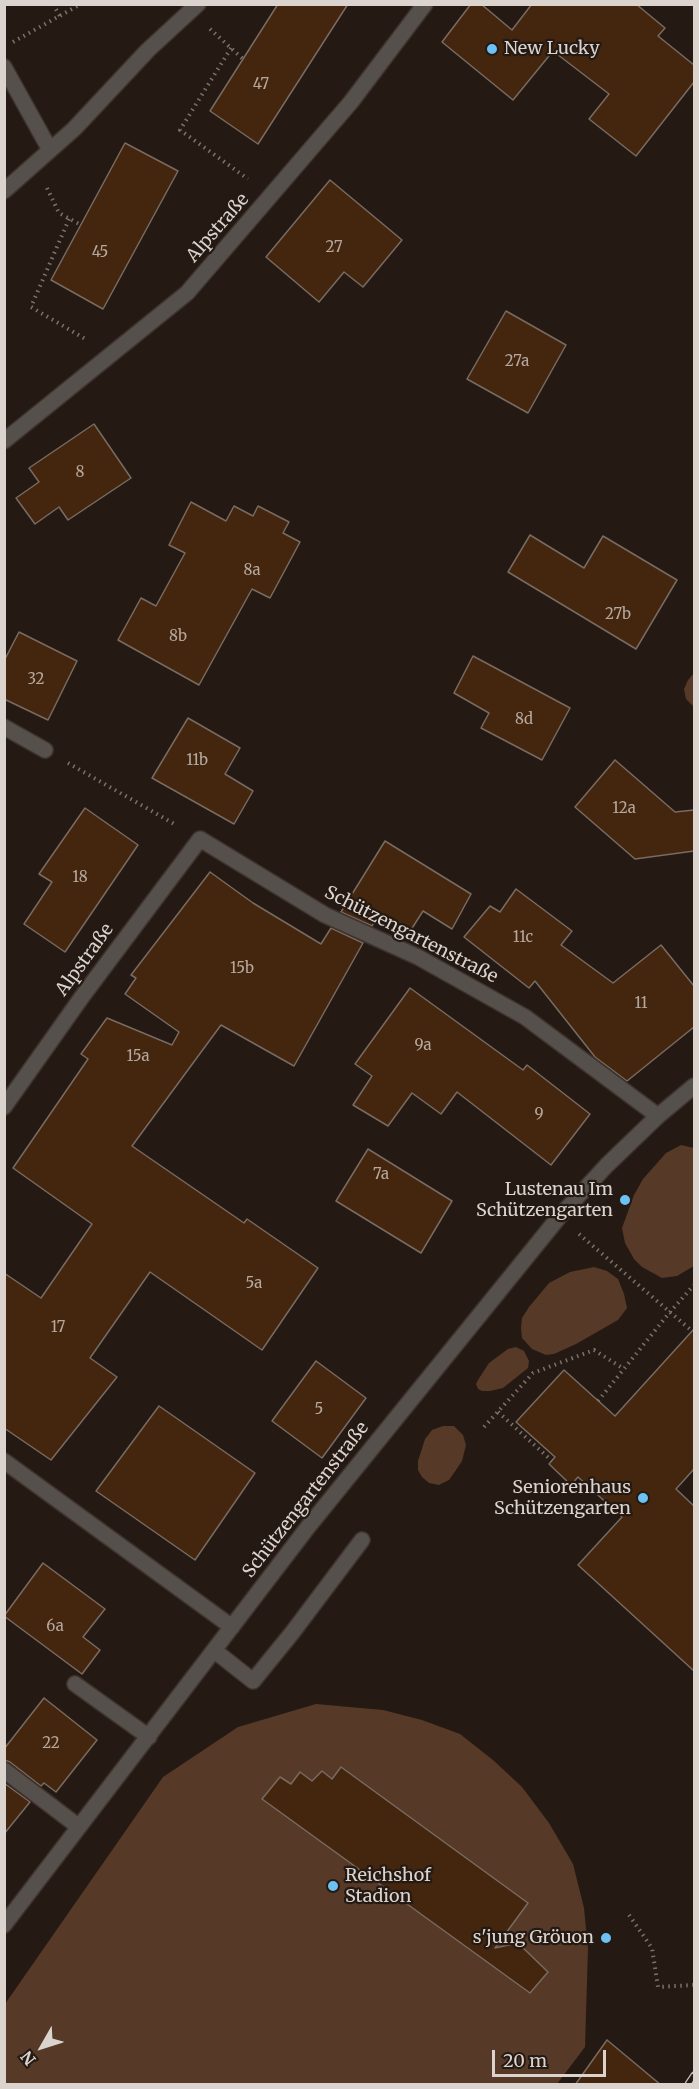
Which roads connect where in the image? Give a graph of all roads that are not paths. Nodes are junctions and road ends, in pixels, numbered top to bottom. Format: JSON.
{"nodes":[{"id":1,"x":425,"y":4,"type":"edge"},
{"id":2,"x":194,"y":8,"type":"edge"},
{"id":3,"x":4,"y":68,"type":"edge"},
{"id":4,"x":50,"y":150,"type":"junction"},
{"id":5,"x":4,"y":191,"type":"edge"},
{"id":6,"x":4,"y":441,"type":"edge"},
{"id":7,"x":4,"y":727,"type":"edge"},
{"id":8,"x":45,"y":750,"type":"road end"},
{"id":9,"x":200,"y":839,"type":"joint"},
{"id":10,"x":694,"y":1086,"type":"edge"},
{"id":11,"x":4,"y":1107,"type":"edge"},
{"id":12,"x":658,"y":1116,"type":"junction"},
{"id":13,"x":4,"y":1461,"type":"edge"},
{"id":14,"x":362,"y":1539,"type":"dead end"},
{"id":15,"x":232,"y":1627,"type":"junction"},
{"id":16,"x":215,"y":1651,"type":"junction"},
{"id":17,"x":75,"y":1684,"type":"dead end"},
{"id":18,"x":149,"y":1737,"type":"junction"},
{"id":19,"x":4,"y":1770,"type":"edge"},
{"id":20,"x":79,"y":1827,"type":"junction"},
{"id":21,"x":4,"y":1925,"type":"edge"}],
"edges":[{"from":1,"to":6,"type":"street","name":"Alpstraße"},
{"from":2,"to":4,"type":"street"},
{"from":3,"to":4,"type":"street"},
{"from":4,"to":5,"type":"street"},
{"from":7,"to":8,"type":"street"},
{"from":9,"to":11,"type":"street","name":"Alpstraße"},
{"from":9,"to":12,"type":"street","name":"Schützengartenstraße"},
{"from":10,"to":12,"type":"street","name":"Schützengartenstraße"},
{"from":12,"to":15,"type":"street","name":"Schützengartenstraße"},
{"from":13,"to":15,"type":"street"},
{"from":14,"to":16,"type":"street"},
{"from":15,"to":16,"type":"street","name":"Schützengartenstraße"},
{"from":16,"to":18,"type":"street","name":"Schützengartenstraße"},
{"from":17,"to":18,"type":"street"},
{"from":18,"to":20,"type":"street","name":"Schützengartenstraße"},
{"from":19,"to":20,"type":"street"},
{"from":20,"to":21,"type":"street","name":"Schützengartenstraße"}]}
